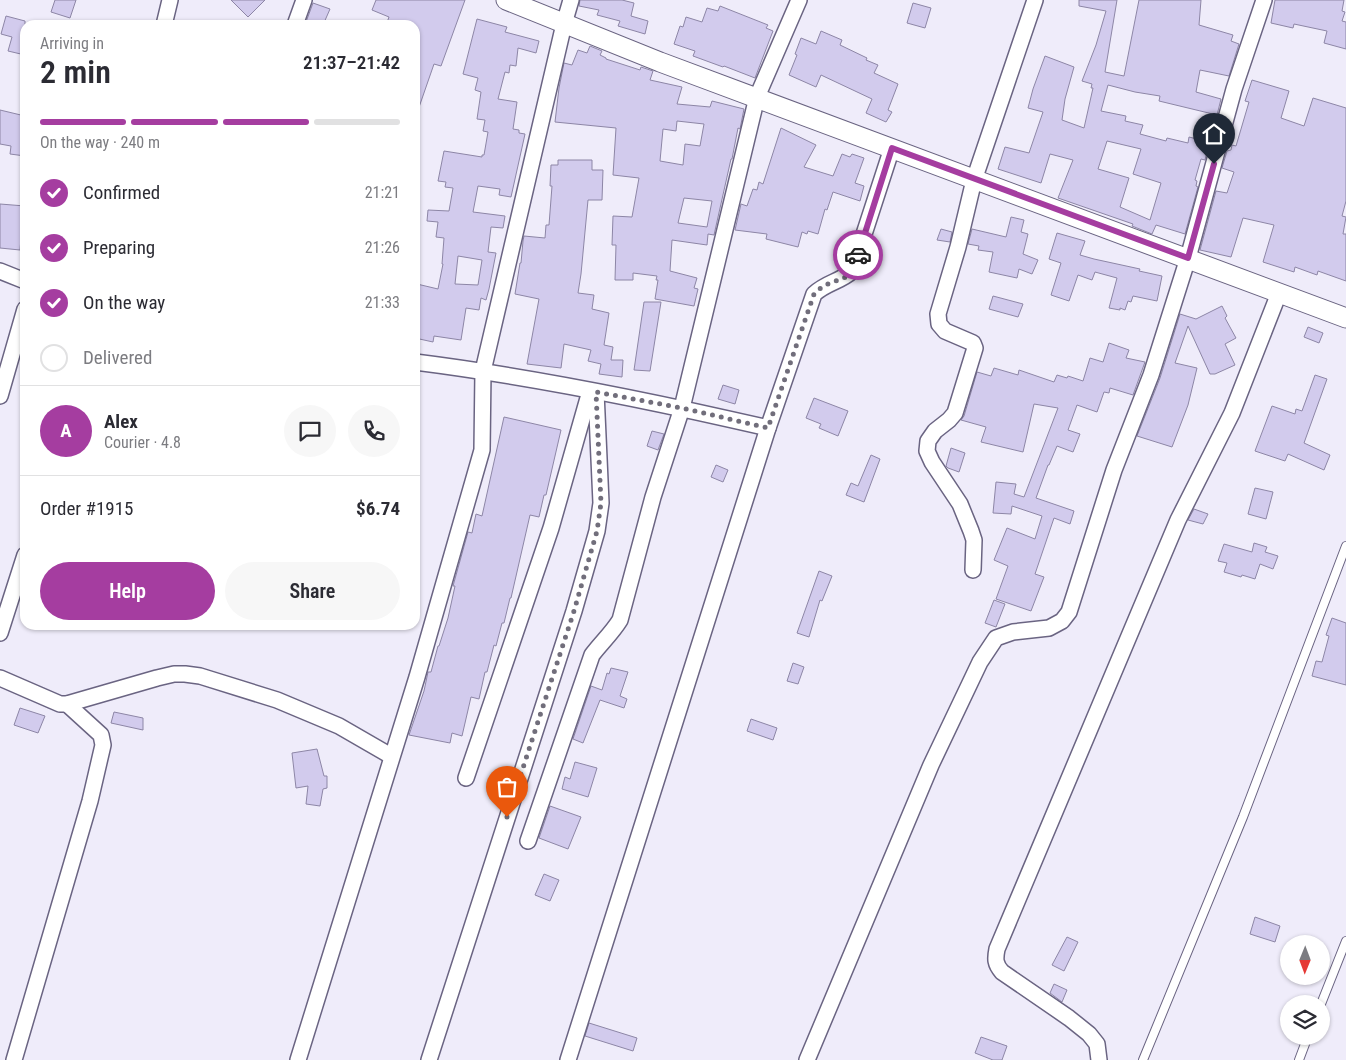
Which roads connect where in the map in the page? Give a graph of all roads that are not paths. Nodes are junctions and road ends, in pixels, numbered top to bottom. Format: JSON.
{"nodes":[{"id":1,"x":170,"y":0,"type":"edge"},
{"id":2,"x":304,"y":0,"type":"edge"},
{"id":3,"x":506,"y":0,"type":"edge"},
{"id":4,"x":571,"y":0,"type":"edge"},
{"id":5,"x":799,"y":0,"type":"edge"},
{"id":6,"x":1035,"y":0,"type":"edge"},
{"id":7,"x":1264,"y":0,"type":"edge"},
{"id":8,"x":165,"y":20,"type":"edge"},
{"id":9,"x":297,"y":20,"type":"edge"},
{"id":10,"x":564,"y":24,"type":"junction"},
{"id":11,"x":757,"y":97,"type":"junction"},
{"id":12,"x":892,"y":148,"type":"junction"},
{"id":13,"x":974,"y":180,"type":"junction"},
{"id":14,"x":1188,"y":258,"type":"junction"},
{"id":15,"x":0,"y":271,"type":"edge"},
{"id":16,"x":20,"y":279,"type":"edge"},
{"id":17,"x":1279,"y":293,"type":"junction"},
{"id":18,"x":1346,"y":318,"type":"edge"},
{"id":19,"x":20,"y":326,"type":"edge"},
{"id":20,"x":420,"y":363,"type":"edge"},
{"id":21,"x":483,"y":371,"type":"junction"},
{"id":22,"x":593,"y":391,"type":"junction"},
{"id":23,"x":0,"y":396,"type":"edge"},
{"id":24,"x":682,"y":408,"type":"junction"},
{"id":25,"x":768,"y":428,"type":"junction"},
{"id":26,"x":1346,"y":546,"type":"edge"},
{"id":27,"x":972,"y":570,"type":"dead end"},
{"id":28,"x":20,"y":571,"type":"edge"},
{"id":29,"x":0,"y":633,"type":"edge"},
{"id":30,"x":0,"y":678,"type":"edge"},
{"id":31,"x":67,"y":704,"type":"junction"},
{"id":32,"x":391,"y":756,"type":"junction"},
{"id":33,"x":466,"y":778,"type":"dead end"},
{"id":34,"x":528,"y":841,"type":"dead end"},
{"id":35,"x":1346,"y":941,"type":"edge"},
{"id":36,"x":1325,"y":995,"type":"edge"},
{"id":37,"x":1305,"y":1045,"type":"edge"},
{"id":38,"x":14,"y":1060,"type":"edge"},
{"id":39,"x":298,"y":1060,"type":"edge"},
{"id":40,"x":429,"y":1060,"type":"edge"},
{"id":41,"x":568,"y":1060,"type":"edge"},
{"id":42,"x":807,"y":1060,"type":"edge"},
{"id":43,"x":1099,"y":1060,"type":"edge"},
{"id":44,"x":1143,"y":1060,"type":"edge"},
{"id":45,"x":1299,"y":1060,"type":"edge"}],
"edges":[{"from":1,"to":8,"type":"street"},
{"from":2,"to":9,"type":"street"},
{"from":3,"to":10,"type":"street"},
{"from":4,"to":10,"type":"street"},
{"from":5,"to":11,"type":"street"},
{"from":6,"to":13,"type":"street"},
{"from":7,"to":14,"type":"street"},
{"from":10,"to":11,"type":"street"},
{"from":10,"to":21,"type":"street"},
{"from":11,"to":12,"type":"street"},
{"from":11,"to":24,"type":"street"},
{"from":12,"to":13,"type":"street"},
{"from":12,"to":25,"type":"street"},
{"from":13,"to":14,"type":"street"},
{"from":13,"to":27,"type":"street"},
{"from":14,"to":17,"type":"street"},
{"from":14,"to":42,"type":"street"},
{"from":15,"to":16,"type":"street"},
{"from":17,"to":18,"type":"street"},
{"from":17,"to":43,"type":"street"},
{"from":19,"to":23,"type":"street"},
{"from":20,"to":21,"type":"street"},
{"from":21,"to":22,"type":"street"},
{"from":21,"to":32,"type":"street"},
{"from":22,"to":24,"type":"street"},
{"from":22,"to":33,"type":"street"},
{"from":22,"to":40,"type":"street"},
{"from":24,"to":25,"type":"street"},
{"from":24,"to":34,"type":"street"},
{"from":25,"to":41,"type":"street"},
{"from":26,"to":44,"type":"lane"},
{"from":28,"to":29,"type":"street"},
{"from":30,"to":31,"type":"street"},
{"from":31,"to":32,"type":"street"},
{"from":31,"to":38,"type":"street"},
{"from":32,"to":39,"type":"street"},
{"from":35,"to":36,"type":"lane"},
{"from":37,"to":45,"type":"lane"}]}
